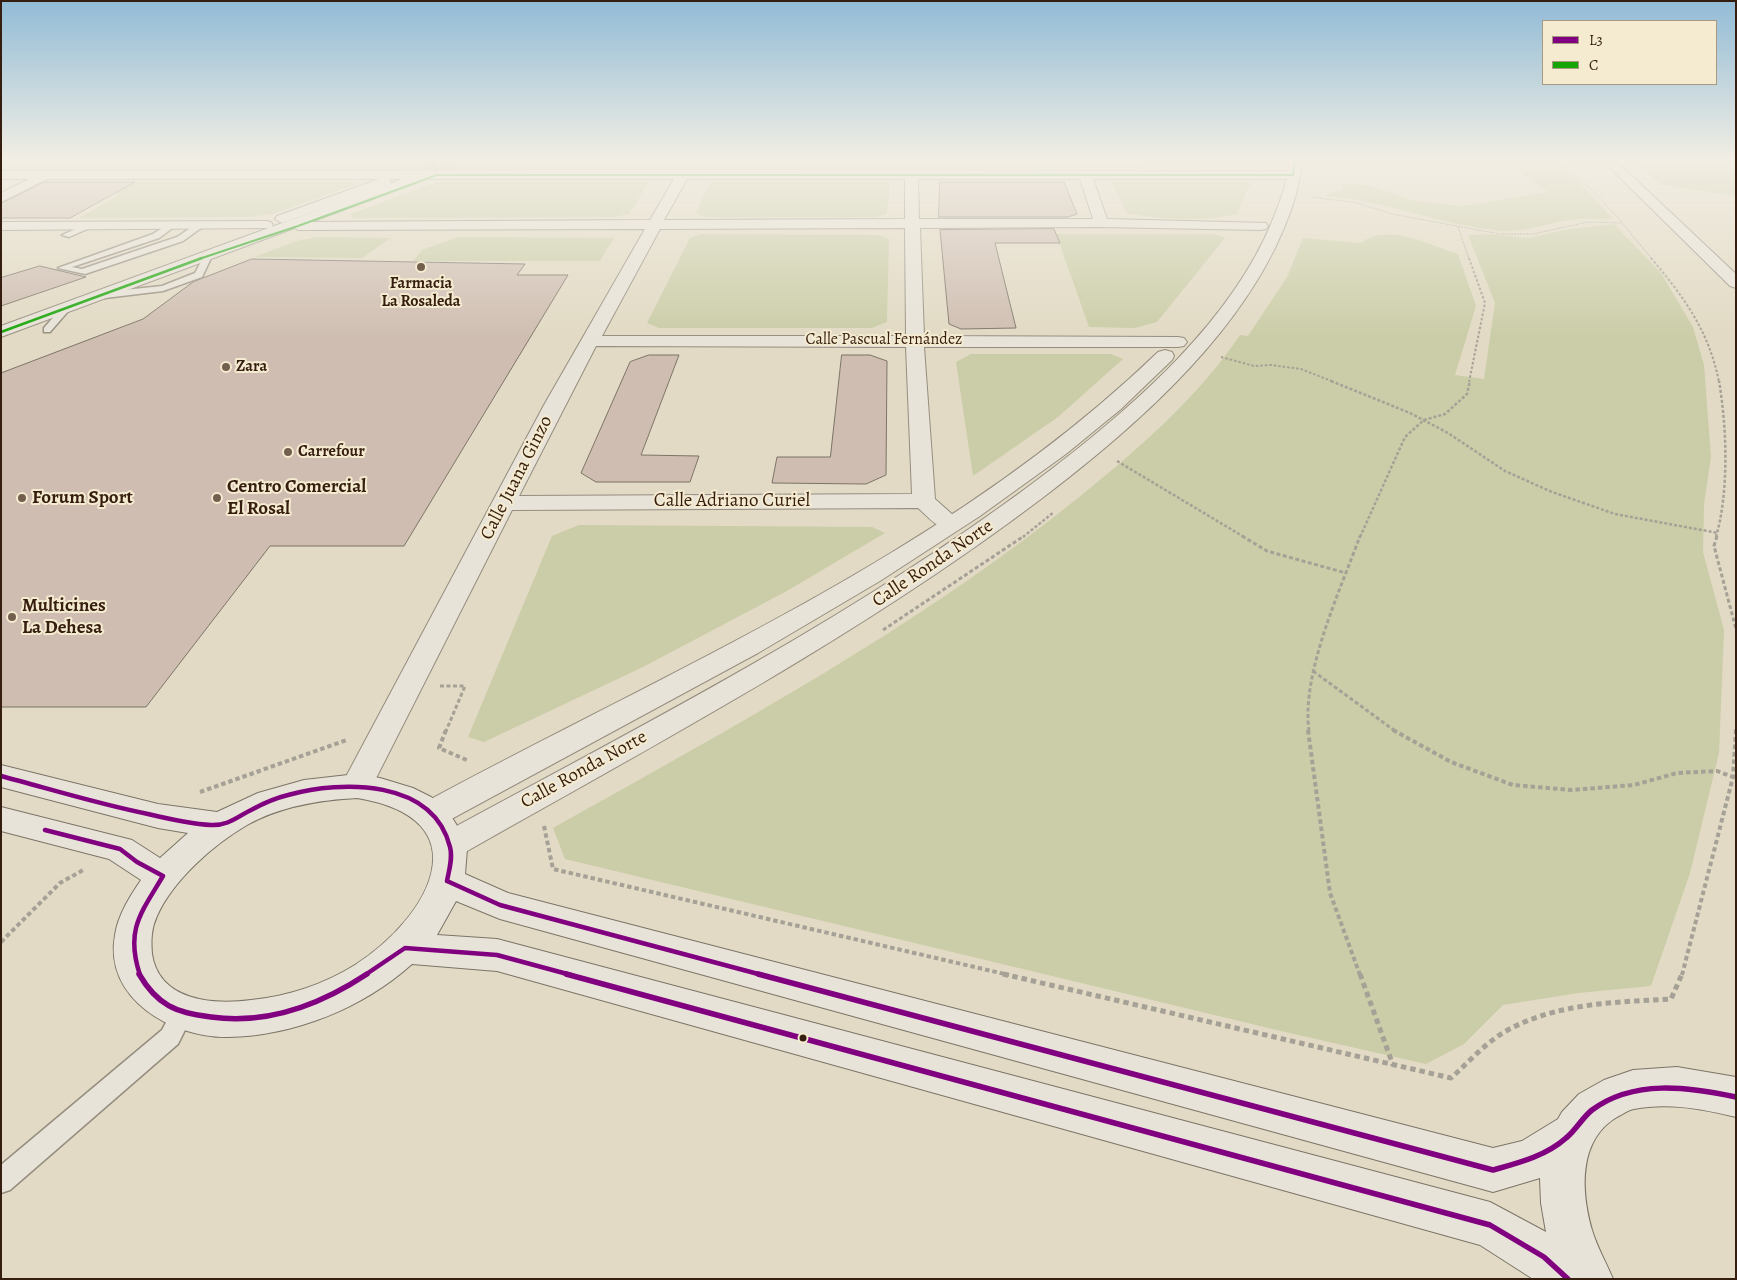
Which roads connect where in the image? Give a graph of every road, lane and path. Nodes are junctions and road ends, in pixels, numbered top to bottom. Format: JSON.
{"nodes":[{"id":1,"x":281,"y":220,"type":"edge"},
{"id":2,"x":294,"y":220,"type":"edge"},
{"id":3,"x":300,"y":220,"type":"edge"},
{"id":4,"x":315,"y":220,"type":"edge"},
{"id":5,"x":656,"y":220,"type":"edge"},
{"id":6,"x":911,"y":220,"type":"edge"},
{"id":7,"x":1100,"y":220,"type":"edge"},
{"id":8,"x":1264,"y":220,"type":"edge"},
{"id":9,"x":1277,"y":220,"type":"edge"},
{"id":10,"x":1421,"y":220,"type":"edge"},
{"id":11,"x":1619,"y":220,"type":"edge"},
{"id":12,"x":1670,"y":220,"type":"edge"},
{"id":13,"x":1101,"y":223,"type":"junction"},
{"id":14,"x":1622,"y":223,"type":"junction"},
{"id":15,"x":911,"y":224,"type":"junction"},
{"id":16,"x":266,"y":225,"type":"junction"},
{"id":17,"x":653,"y":225,"type":"junction"},
{"id":18,"x":1,"y":226,"type":"edge"},
{"id":19,"x":90,"y":226,"type":"junction"},
{"id":20,"x":171,"y":226,"type":"junction"},
{"id":21,"x":201,"y":226,"type":"junction"},
{"id":22,"x":298,"y":226,"type":"junction"},
{"id":23,"x":1261,"y":226,"type":"junction"},
{"id":24,"x":1458,"y":227,"type":"junction"},
{"id":25,"x":66,"y":234,"type":"dead end"},
{"id":26,"x":237,"y":245,"type":"junction"},
{"id":27,"x":214,"y":250,"type":"junction"},
{"id":28,"x":1736,"y":283,"type":"edge"},
{"id":29,"x":65,"y":309,"type":"junction"},
{"id":30,"x":1,"y":321,"type":"edge"},
{"id":31,"x":47,"y":330,"type":"dead end"},
{"id":32,"x":1,"y":332,"type":"edge"},
{"id":33,"x":915,"y":340,"type":"junction"},
{"id":34,"x":590,"y":341,"type":"junction"},
{"id":35,"x":1178,"y":342,"type":"junction"},
{"id":36,"x":1221,"y":357,"type":"dead end"},
{"id":37,"x":1424,"y":420,"type":"junction"},
{"id":38,"x":1117,"y":461,"type":"dead end"},
{"id":39,"x":924,"y":501,"type":"junction"},
{"id":40,"x":504,"y":504,"type":"junction"},
{"id":41,"x":951,"y":524,"type":"junction"},
{"id":42,"x":1718,"y":533,"type":"junction"},
{"id":43,"x":1346,"y":573,"type":"junction"},
{"id":44,"x":1736,"y":629,"type":"edge"},
{"id":45,"x":1312,"y":670,"type":"junction"},
{"id":46,"x":1736,"y":729,"type":"edge"},
{"id":47,"x":1,"y":776,"type":"edge"},
{"id":48,"x":1733,"y":776,"type":"junction"},
{"id":49,"x":357,"y":786,"type":"junction"},
{"id":50,"x":432,"y":814,"type":"junction"},
{"id":51,"x":542,"y":817,"type":"dead end"},
{"id":52,"x":1,"y":819,"type":"edge"},
{"id":53,"x":222,"y":825,"type":"junction"},
{"id":54,"x":449,"y":863,"type":"junction"},
{"id":55,"x":163,"y":876,"type":"junction"},
{"id":56,"x":405,"y":948,"type":"junction"},
{"id":57,"x":182,"y":1014,"type":"junction"},
{"id":58,"x":1393,"y":1065,"type":"junction"},
{"id":59,"x":1736,"y":1097,"type":"edge"},
{"id":60,"x":1571,"y":1136,"type":"junction"},
{"id":61,"x":1,"y":1181,"type":"edge"},
{"id":62,"x":1568,"y":1279,"type":"edge"},
{"id":63,"x":1589,"y":1279,"type":"edge"}],
"edges":[{"from":1,"to":16,"type":"street"},
{"from":2,"to":27,"type":"street"},
{"from":3,"to":26,"type":"street"},
{"from":4,"to":22,"type":"street"},
{"from":5,"to":17,"type":"street","name":"Calle Juana Ginzo"},
{"from":6,"to":15,"type":"street"},
{"from":7,"to":13,"type":"street"},
{"from":8,"to":23,"type":"street","name":"Calle Ronda Norte"},
{"from":9,"to":54,"type":"street","name":"Calle Ronda Norte"},
{"from":10,"to":24,"type":"path"},
{"from":11,"to":14,"type":"path"},
{"from":12,"to":28,"type":"street"},
{"from":13,"to":15,"type":"street"},
{"from":13,"to":23,"type":"street"},
{"from":14,"to":24,"type":"path"},
{"from":14,"to":42,"type":"path"},
{"from":15,"to":17,"type":"street"},
{"from":15,"to":33,"type":"street"},
{"from":16,"to":21,"type":"street"},
{"from":16,"to":27,"type":"street"},
{"from":17,"to":22,"type":"street"},
{"from":17,"to":34,"type":"street","name":"Calle Juana Ginzo"},
{"from":18,"to":19,"type":"street"},
{"from":19,"to":20,"type":"street"},
{"from":19,"to":25,"type":"lane"},
{"from":20,"to":21,"type":"street"},
{"from":20,"to":21,"type":"lane"},
{"from":22,"to":26,"type":"street"},
{"from":23,"to":35,"type":"street","name":"Calle Ronda Norte"},
{"from":24,"to":37,"type":"path"},
{"from":26,"to":27,"type":"street"},
{"from":27,"to":29,"type":"street"},
{"from":27,"to":30,"type":"street"},
{"from":29,"to":31,"type":"lane"},
{"from":29,"to":32,"type":"street"},
{"from":33,"to":34,"type":"street","name":"Calle Pascual Fernández"},
{"from":33,"to":35,"type":"street","name":"Calle Pascual Fernández"},
{"from":33,"to":39,"type":"street"},
{"from":34,"to":40,"type":"street","name":"Calle Juana Ginzo"},
{"from":35,"to":41,"type":"street","name":"Calle Ronda Norte"},
{"from":36,"to":37,"type":"path"},
{"from":37,"to":42,"type":"path"},
{"from":37,"to":43,"type":"path"},
{"from":38,"to":43,"type":"path"},
{"from":39,"to":40,"type":"street","name":"Calle Adriano Curiel"},
{"from":39,"to":41,"type":"street"},
{"from":40,"to":49,"type":"street","name":"Calle Juana Ginzo"},
{"from":41,"to":50,"type":"street","name":"Calle Ronda Norte"},
{"from":42,"to":44,"type":"path"},
{"from":43,"to":45,"type":"path"},
{"from":45,"to":48,"type":"path"},
{"from":45,"to":58,"type":"path"},
{"from":46,"to":48,"type":"path"},
{"from":47,"to":53,"type":"street"},
{"from":48,"to":58,"type":"path"},
{"from":49,"to":50,"type":"street"},
{"from":49,"to":53,"type":"street"},
{"from":50,"to":54,"type":"street"},
{"from":51,"to":58,"type":"path"},
{"from":52,"to":55,"type":"street"},
{"from":53,"to":55,"type":"street"},
{"from":54,"to":56,"type":"street"},
{"from":54,"to":60,"type":"street"},
{"from":55,"to":57,"type":"street"},
{"from":56,"to":57,"type":"street"},
{"from":56,"to":62,"type":"street"},
{"from":57,"to":61,"type":"lane"},
{"from":59,"to":60,"type":"street"},
{"from":60,"to":63,"type":"street"}]}
